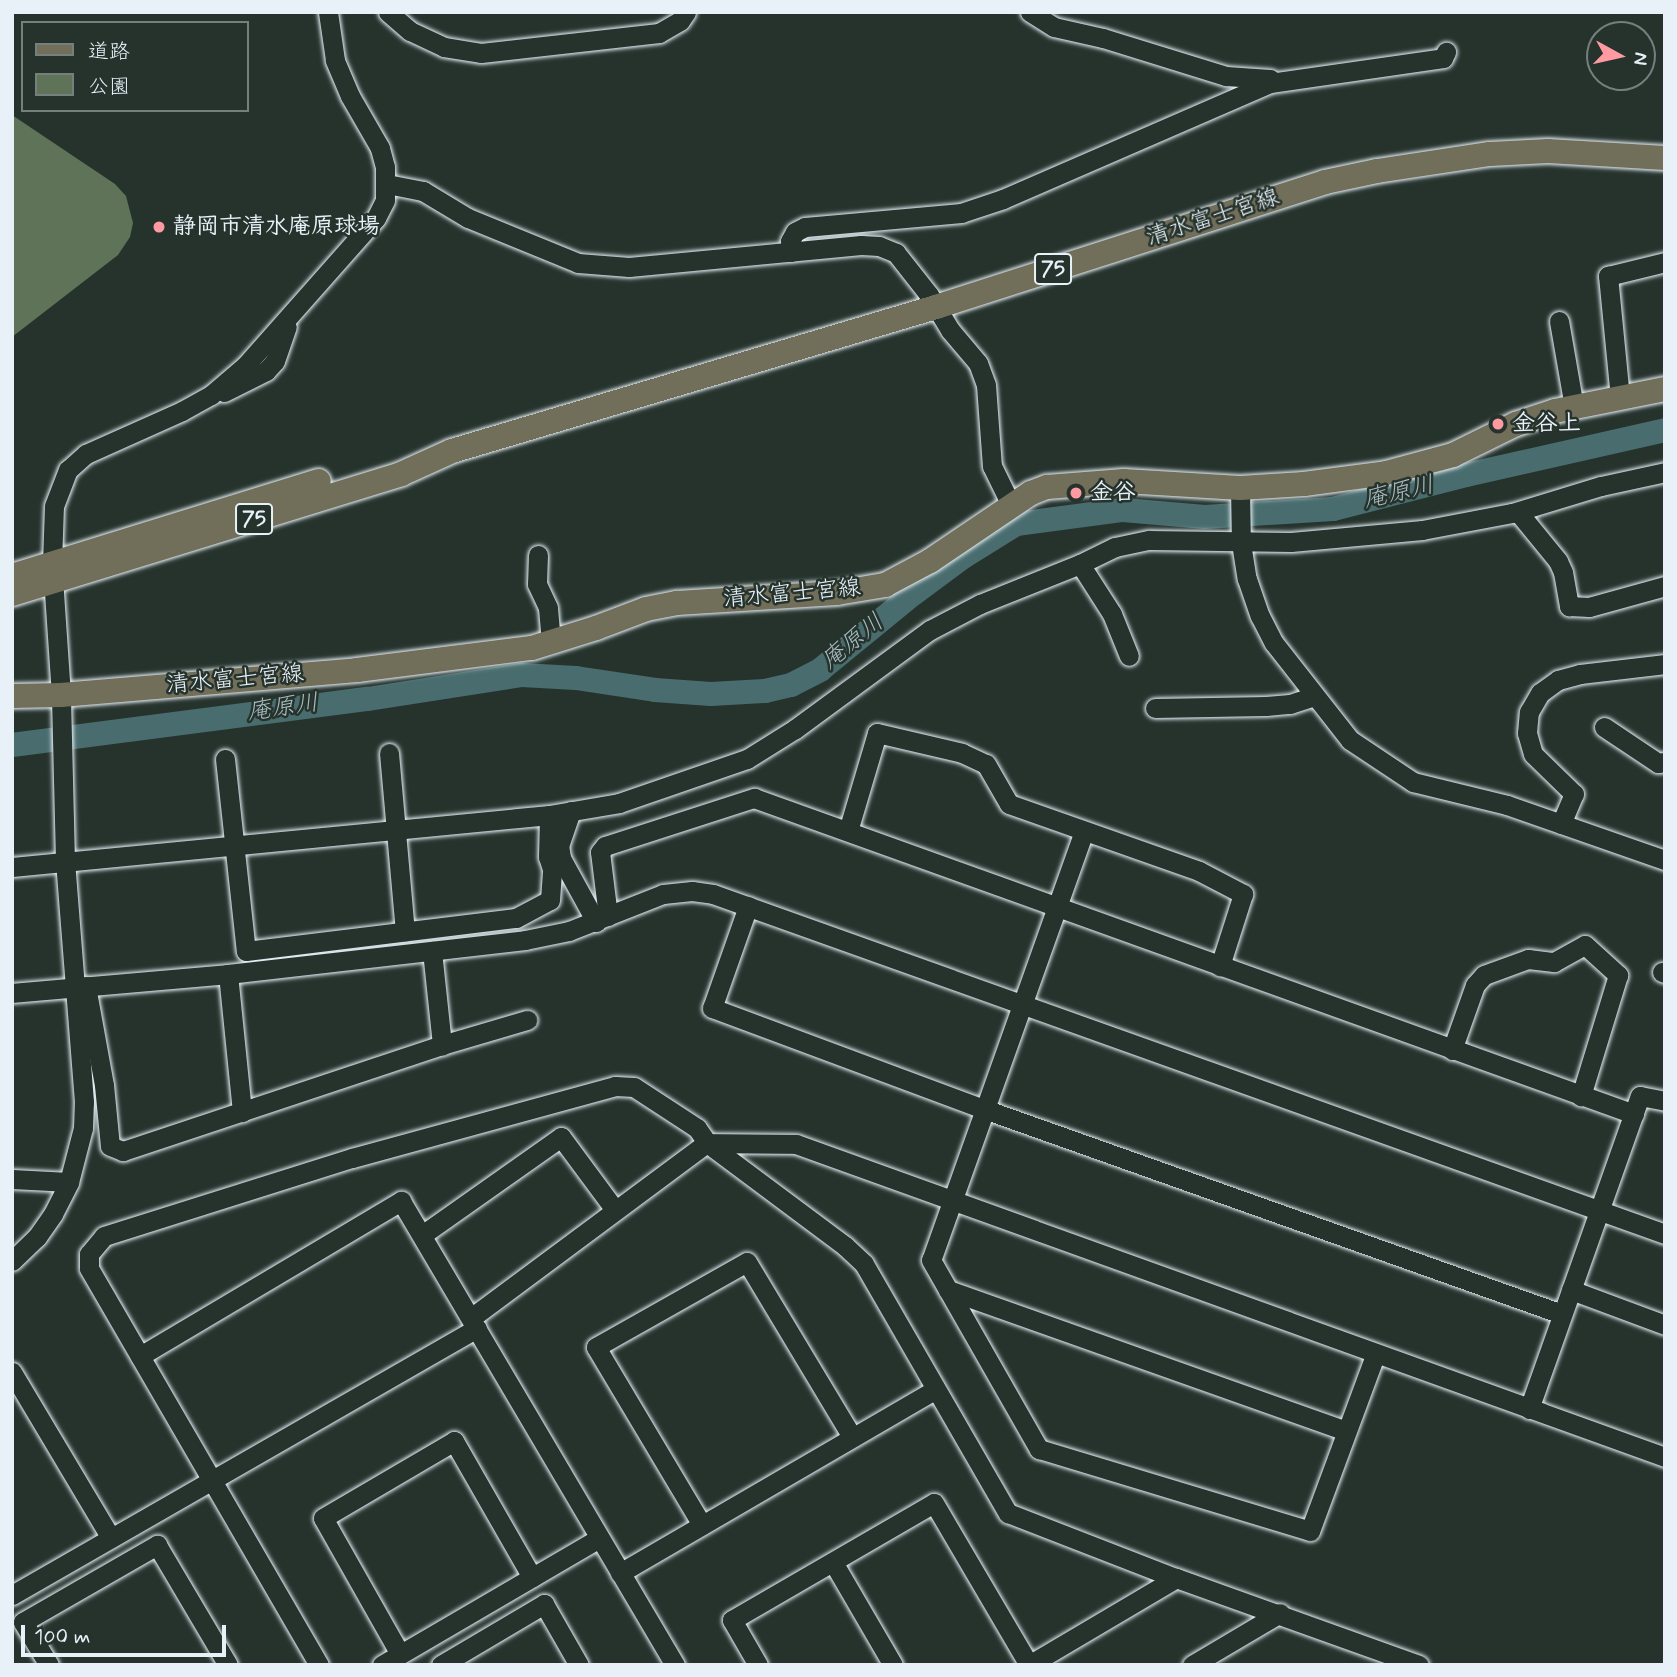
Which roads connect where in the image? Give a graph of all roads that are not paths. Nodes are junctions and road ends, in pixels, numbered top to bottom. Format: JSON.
{"nodes":[{"id":1,"x":328,"y":12,"type":"edge"},
{"id":2,"x":388,"y":12,"type":"edge"},
{"id":3,"x":686,"y":12,"type":"edge"},
{"id":4,"x":1030,"y":12,"type":"edge"},
{"id":5,"x":1446,"y":52,"type":"dead end"},
{"id":6,"x":1270,"y":83,"type":"junction"},
{"id":7,"x":1665,"y":158,"type":"edge"},
{"id":8,"x":387,"y":184,"type":"junction"},
{"id":9,"x":791,"y":252,"type":"junction"},
{"id":10,"x":1665,"y":262,"type":"edge"},
{"id":11,"x":936,"y":307,"type":"junction"},
{"id":12,"x":1559,"y":321,"type":"dead end"},
{"id":13,"x":1665,"y":389,"type":"edge"},
{"id":14,"x":1620,"y":398,"type":"junction"},
{"id":15,"x":1574,"y":407,"type":"junction"},
{"id":16,"x":1665,"y":472,"type":"edge"},
{"id":17,"x":1240,"y":488,"type":"junction"},
{"id":18,"x":1011,"y":505,"type":"junction"},
{"id":19,"x":1518,"y":512,"type":"junction"},
{"id":20,"x":1241,"y":538,"type":"junction"},
{"id":21,"x":538,"y":555,"type":"dead end"},
{"id":22,"x":1080,"y":564,"type":"junction"},
{"id":23,"x":53,"y":572,"type":"junction"},
{"id":24,"x":12,"y":576,"type":"edge"},
{"id":25,"x":1665,"y":586,"type":"edge"},
{"id":26,"x":12,"y":594,"type":"edge"},
{"id":27,"x":551,"y":642,"type":"junction"},
{"id":28,"x":1129,"y":656,"type":"dead end"},
{"id":29,"x":1665,"y":664,"type":"edge"},
{"id":30,"x":61,"y":695,"type":"junction"},
{"id":31,"x":12,"y":696,"type":"edge"},
{"id":32,"x":1314,"y":696,"type":"junction"},
{"id":33,"x":1155,"y":709,"type":"dead end"},
{"id":34,"x":1604,"y":727,"type":"dead end"},
{"id":35,"x":389,"y":752,"type":"dead end"},
{"id":36,"x":225,"y":760,"type":"dead end"},
{"id":37,"x":1665,"y":762,"type":"edge"},
{"id":38,"x":571,"y":811,"type":"junction"},
{"id":39,"x":549,"y":815,"type":"junction"},
{"id":40,"x":1561,"y":824,"type":"junction"},
{"id":41,"x":395,"y":830,"type":"junction"},
{"id":42,"x":848,"y":831,"type":"junction"},
{"id":43,"x":1084,"y":831,"type":"junction"},
{"id":44,"x":233,"y":845,"type":"junction"},
{"id":45,"x":1665,"y":860,"type":"edge"},
{"id":46,"x":65,"y":861,"type":"junction"},
{"id":47,"x":12,"y":867,"type":"edge"},
{"id":48,"x":748,"y":906,"type":"junction"},
{"id":49,"x":1056,"y":906,"type":"junction"},
{"id":50,"x":602,"y":919,"type":"junction"},
{"id":51,"x":405,"y":930,"type":"junction"},
{"id":52,"x":432,"y":951,"type":"junction"},
{"id":53,"x":1220,"y":966,"type":"junction"},
{"id":54,"x":228,"y":974,"type":"junction"},
{"id":55,"x":80,"y":987,"type":"junction"},
{"id":56,"x":12,"y":993,"type":"edge"},
{"id":57,"x":1023,"y":1004,"type":"junction"},
{"id":58,"x":527,"y":1020,"type":"dead end"},
{"id":59,"x":442,"y":1045,"type":"junction"},
{"id":60,"x":1452,"y":1050,"type":"junction"},
{"id":61,"x":1581,"y":1096,"type":"junction"},
{"id":62,"x":1665,"y":1101,"type":"edge"},
{"id":63,"x":984,"y":1109,"type":"junction"},
{"id":64,"x":242,"y":1112,"type":"junction"},
{"id":65,"x":1634,"y":1114,"type":"junction"},
{"id":66,"x":707,"y":1143,"type":"junction"},
{"id":67,"x":12,"y":1180,"type":"edge"},
{"id":68,"x":69,"y":1182,"type":"junction"},
{"id":69,"x":953,"y":1201,"type":"junction"},
{"id":70,"x":615,"y":1210,"type":"junction"},
{"id":71,"x":1600,"y":1210,"type":"junction"},
{"id":72,"x":1665,"y":1234,"type":"edge"},
{"id":73,"x":422,"y":1236,"type":"junction"},
{"id":74,"x":12,"y":1261,"type":"edge"},
{"id":75,"x":948,"y":1290,"type":"junction"},
{"id":76,"x":1571,"y":1290,"type":"junction"},
{"id":77,"x":1562,"y":1314,"type":"junction"},
{"id":78,"x":474,"y":1323,"type":"junction"},
{"id":79,"x":1665,"y":1325,"type":"edge"},
{"id":80,"x":1375,"y":1355,"type":"junction"},
{"id":81,"x":140,"y":1356,"type":"junction"},
{"id":82,"x":12,"y":1372,"type":"edge"},
{"id":83,"x":935,"y":1390,"type":"junction"},
{"id":84,"x":1530,"y":1409,"type":"junction"},
{"id":85,"x":1346,"y":1431,"type":"junction"},
{"id":86,"x":852,"y":1437,"type":"junction"},
{"id":87,"x":1665,"y":1457,"type":"edge"},
{"id":88,"x":211,"y":1481,"type":"junction"},
{"id":89,"x":702,"y":1525,"type":"junction"},
{"id":90,"x":111,"y":1538,"type":"junction"},
{"id":91,"x":599,"y":1538,"type":"junction"},
{"id":92,"x":833,"y":1562,"type":"junction"},
{"id":93,"x":621,"y":1573,"type":"junction"},
{"id":94,"x":532,"y":1577,"type":"junction"},
{"id":95,"x":1176,"y":1578,"type":"junction"},
{"id":96,"x":12,"y":1595,"type":"edge"},
{"id":97,"x":1280,"y":1613,"type":"junction"},
{"id":98,"x":400,"y":1654,"type":"junction"},
{"id":99,"x":48,"y":1665,"type":"edge"},
{"id":100,"x":228,"y":1665,"type":"edge"},
{"id":101,"x":319,"y":1665,"type":"edge"},
{"id":102,"x":382,"y":1665,"type":"edge"},
{"id":103,"x":441,"y":1665,"type":"edge"},
{"id":104,"x":579,"y":1665,"type":"edge"},
{"id":105,"x":674,"y":1665,"type":"edge"},
{"id":106,"x":758,"y":1665,"type":"edge"},
{"id":107,"x":893,"y":1665,"type":"edge"},
{"id":108,"x":1029,"y":1665,"type":"edge"},
{"id":109,"x":1192,"y":1665,"type":"edge"},
{"id":110,"x":1419,"y":1665,"type":"edge"}],
"edges":[{"from":1,"to":8,"type":"street"},
{"from":2,"to":3,"type":"street"},
{"from":4,"to":6,"type":"street"},
{"from":5,"to":6,"type":"street"},
{"from":6,"to":9,"type":"street"},
{"from":7,"to":11,"type":"main road","name":"清水富士宮線","number":"75"},
{"from":8,"to":9,"type":"street"},
{"from":8,"to":23,"type":"street"},
{"from":9,"to":11,"type":"street"},
{"from":10,"to":14,"type":"street"},
{"from":11,"to":18,"type":"street"},
{"from":11,"to":23,"type":"main road","name":"清水富士宮線","number":"75"},
{"from":12,"to":15,"type":"street"},
{"from":13,"to":14,"type":"main road","name":"清水富士宮線"},
{"from":14,"to":15,"type":"main road","name":"清水富士宮線"},
{"from":15,"to":17,"type":"main road","name":"清水富士宮線"},
{"from":16,"to":19,"type":"street"},
{"from":17,"to":18,"type":"main road","name":"清水富士宮線"},
{"from":17,"to":20,"type":"street"},
{"from":18,"to":27,"type":"main road","name":"清水富士宮線"},
{"from":19,"to":20,"type":"street"},
{"from":19,"to":25,"type":"street"},
{"from":20,"to":22,"type":"street"},
{"from":20,"to":32,"type":"street"},
{"from":21,"to":27,"type":"street"},
{"from":22,"to":28,"type":"street"},
{"from":22,"to":38,"type":"street"},
{"from":23,"to":24,"type":"main road","name":"清水富士宮線","number":"75"},
{"from":23,"to":26,"type":"main road","name":"清水富士宮線","number":"75"},
{"from":23,"to":30,"type":"street"},
{"from":27,"to":30,"type":"main road","name":"清水富士宮線"},
{"from":29,"to":40,"type":"street"},
{"from":30,"to":31,"type":"main road","name":"清水富士宮線"},
{"from":30,"to":46,"type":"street"},
{"from":32,"to":33,"type":"street"},
{"from":32,"to":40,"type":"street"},
{"from":34,"to":37,"type":"street"},
{"from":35,"to":41,"type":"street"},
{"from":36,"to":44,"type":"street"},
{"from":38,"to":39,"type":"street"},
{"from":38,"to":50,"type":"street"},
{"from":39,"to":41,"type":"street"},
{"from":39,"to":51,"type":"street"},
{"from":40,"to":45,"type":"street"},
{"from":41,"to":44,"type":"street"},
{"from":41,"to":51,"type":"street"},
{"from":42,"to":43,"type":"street"},
{"from":42,"to":49,"type":"street"},
{"from":42,"to":50,"type":"street"},
{"from":43,"to":49,"type":"street"},
{"from":43,"to":53,"type":"street"},
{"from":44,"to":46,"type":"street"},
{"from":44,"to":51,"type":"street"},
{"from":46,"to":47,"type":"street"},
{"from":46,"to":55,"type":"street"},
{"from":48,"to":50,"type":"street"},
{"from":48,"to":57,"type":"street"},
{"from":48,"to":63,"type":"street"},
{"from":49,"to":53,"type":"street"},
{"from":49,"to":57,"type":"street"},
{"from":50,"to":52,"type":"street"},
{"from":52,"to":54,"type":"street"},
{"from":52,"to":59,"type":"street"},
{"from":53,"to":60,"type":"street"},
{"from":54,"to":55,"type":"street"},
{"from":54,"to":64,"type":"street"},
{"from":55,"to":56,"type":"street"},
{"from":55,"to":64,"type":"street"},
{"from":55,"to":68,"type":"street"},
{"from":57,"to":63,"type":"street"},
{"from":57,"to":71,"type":"street"},
{"from":58,"to":59,"type":"street"},
{"from":59,"to":64,"type":"street"},
{"from":60,"to":61,"type":"street"},
{"from":60,"to":61,"type":"street"},
{"from":61,"to":65,"type":"street"},
{"from":62,"to":65,"type":"street"},
{"from":63,"to":69,"type":"street"},
{"from":63,"to":77,"type":"street"},
{"from":65,"to":71,"type":"street"},
{"from":66,"to":69,"type":"street"},
{"from":66,"to":70,"type":"street"},
{"from":66,"to":81,"type":"street"},
{"from":66,"to":83,"type":"street"},
{"from":67,"to":68,"type":"street"},
{"from":68,"to":74,"type":"street"},
{"from":69,"to":75,"type":"street"},
{"from":69,"to":80,"type":"street"},
{"from":70,"to":73,"type":"street"},
{"from":70,"to":78,"type":"street"},
{"from":71,"to":72,"type":"street"},
{"from":71,"to":76,"type":"street"},
{"from":73,"to":78,"type":"street"},
{"from":73,"to":81,"type":"street"},
{"from":75,"to":85,"type":"street"},
{"from":75,"to":85,"type":"street"},
{"from":76,"to":77,"type":"street"},
{"from":76,"to":79,"type":"street"},
{"from":77,"to":84,"type":"street"},
{"from":78,"to":88,"type":"street"},
{"from":78,"to":91,"type":"street"},
{"from":80,"to":84,"type":"street"},
{"from":80,"to":85,"type":"street"},
{"from":81,"to":88,"type":"street"},
{"from":82,"to":90,"type":"street"},
{"from":83,"to":86,"type":"street"},
{"from":83,"to":95,"type":"street"},
{"from":84,"to":87,"type":"street"},
{"from":86,"to":89,"type":"street"},
{"from":86,"to":89,"type":"street"},
{"from":88,"to":90,"type":"street"},
{"from":88,"to":101,"type":"street"},
{"from":89,"to":93,"type":"street"},
{"from":90,"to":96,"type":"street"},
{"from":91,"to":93,"type":"street"},
{"from":91,"to":94,"type":"street"},
{"from":92,"to":106,"type":"street"},
{"from":92,"to":107,"type":"street"},
{"from":92,"to":108,"type":"street"},
{"from":93,"to":105,"type":"street"},
{"from":94,"to":98,"type":"street"},
{"from":94,"to":98,"type":"street"},
{"from":95,"to":97,"type":"street"},
{"from":95,"to":108,"type":"street"},
{"from":97,"to":109,"type":"street"},
{"from":97,"to":110,"type":"street"},
{"from":98,"to":102,"type":"street"},
{"from":99,"to":100,"type":"street"},
{"from":103,"to":104,"type":"street"}]}
